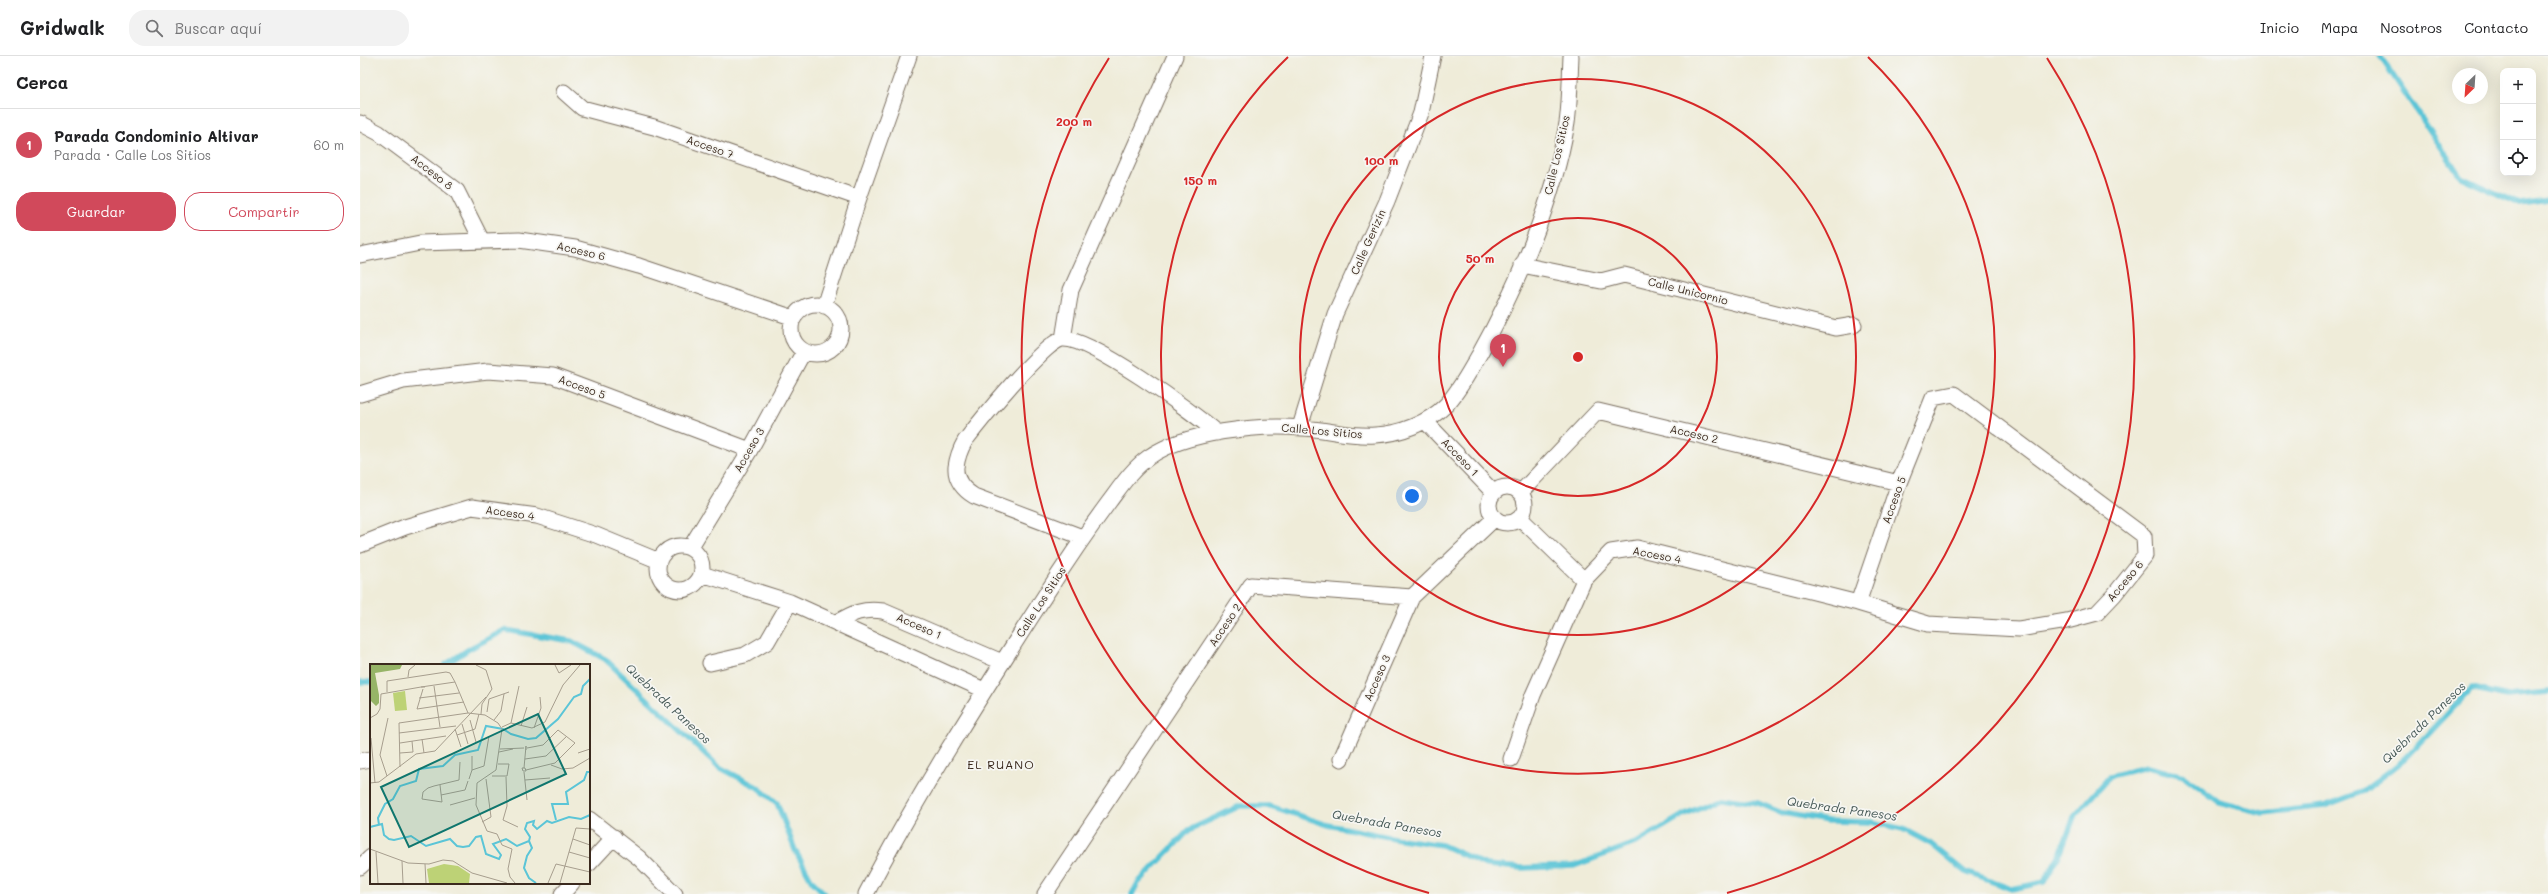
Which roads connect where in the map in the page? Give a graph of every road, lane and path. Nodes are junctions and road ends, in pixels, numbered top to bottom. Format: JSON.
{"nodes":[{"id":1,"x":909,"y":56,"type":"edge"},
{"id":2,"x":1175,"y":56,"type":"edge"},
{"id":3,"x":1433,"y":56,"type":"edge"},
{"id":4,"x":1571,"y":56,"type":"edge"},
{"id":5,"x":564,"y":92,"type":"dead end"},
{"id":6,"x":360,"y":123,"type":"edge"},
{"id":7,"x":858,"y":198,"type":"junction"},
{"id":8,"x":482,"y":241,"type":"junction"},
{"id":9,"x":360,"y":254,"type":"edge"},
{"id":10,"x":1522,"y":265,"type":"junction"},
{"id":11,"x":824,"y":306,"type":"junction"},
{"id":12,"x":794,"y":318,"type":"junction"},
{"id":13,"x":1854,"y":324,"type":"dead end"},
{"id":14,"x":1063,"y":339,"type":"junction"},
{"id":15,"x":804,"y":351,"type":"junction"},
{"id":16,"x":360,"y":394,"type":"edge"},
{"id":17,"x":1933,"y":398,"type":"joint"},
{"id":18,"x":1425,"y":421,"type":"junction"},
{"id":19,"x":1300,"y":427,"type":"junction"},
{"id":20,"x":1217,"y":433,"type":"junction"},
{"id":21,"x":750,"y":450,"type":"junction"},
{"id":22,"x":1899,"y":483,"type":"junction"},
{"id":23,"x":1520,"y":492,"type":"junction"},
{"id":24,"x":1494,"y":493,"type":"junction"},
{"id":25,"x":1495,"y":518,"type":"junction"},
{"id":26,"x":1520,"y":518,"type":"junction"},
{"id":27,"x":1082,"y":538,"type":"junction"},
{"id":28,"x":360,"y":545,"type":"edge"},
{"id":29,"x":690,"y":548,"type":"junction"},
{"id":30,"x":658,"y":561,"type":"junction"},
{"id":31,"x":702,"y":574,"type":"junction"},
{"id":32,"x":1584,"y":580,"type":"junction"},
{"id":33,"x":1412,"y":597,"type":"junction"},
{"id":34,"x":790,"y":602,"type":"junction"},
{"id":35,"x":1858,"y":603,"type":"junction"},
{"id":36,"x":836,"y":623,"type":"junction"},
{"id":37,"x":1002,"y":662,"type":"junction"},
{"id":38,"x":710,"y":663,"type":"dead end"},
{"id":39,"x":984,"y":690,"type":"junction"},
{"id":40,"x":370,"y":759,"type":"edge"},
{"id":41,"x":1341,"y":759,"type":"dead end"},
{"id":42,"x":1511,"y":759,"type":"dead end"},
{"id":43,"x":360,"y":761,"type":"edge"},
{"id":44,"x":590,"y":820,"type":"edge"},
{"id":45,"x":614,"y":837,"type":"junction"},
{"id":46,"x":370,"y":857,"type":"edge"},
{"id":47,"x":590,"y":863,"type":"edge"},
{"id":48,"x":360,"y":867,"type":"edge"},
{"id":49,"x":571,"y":884,"type":"edge"},
{"id":50,"x":562,"y":894,"type":"edge"},
{"id":51,"x":675,"y":894,"type":"edge"},
{"id":52,"x":866,"y":894,"type":"edge"},
{"id":53,"x":1045,"y":894,"type":"edge"}],
"edges":[{"from":1,"to":7,"type":"street"},
{"from":2,"to":14,"type":"street"},
{"from":3,"to":19,"type":"street","name":"Calle Gerizín"},
{"from":4,"to":10,"type":"street","name":"Calle Los Sitios"},
{"from":5,"to":7,"type":"street","name":"Acceso 7"},
{"from":6,"to":8,"type":"street","name":"Acceso 8"},
{"from":7,"to":11,"type":"street"},
{"from":8,"to":9,"type":"street","name":"Acceso 6"},
{"from":8,"to":12,"type":"street","name":"Acceso 6"},
{"from":10,"to":13,"type":"street","name":"Calle Unicornio"},
{"from":10,"to":18,"type":"street","name":"Calle Los Sitios"},
{"from":11,"to":12,"type":"street"},
{"from":11,"to":15,"type":"street"},
{"from":12,"to":15,"type":"street"},
{"from":14,"to":20,"type":"street"},
{"from":14,"to":27,"type":"street"},
{"from":15,"to":21,"type":"street","name":"Acceso 3"},
{"from":16,"to":21,"type":"street","name":"Acceso 5"},
{"from":17,"to":22,"type":"street","name":"Acceso 5"},
{"from":17,"to":35,"type":"street","name":"Acceso 6"},
{"from":18,"to":19,"type":"street","name":"Calle Los Sitios"},
{"from":18,"to":24,"type":"street","name":"Acceso 1"},
{"from":19,"to":20,"type":"street","name":"Calle Los Sitios"},
{"from":20,"to":27,"type":"street","name":"Calle Los Sitios"},
{"from":21,"to":29,"type":"street","name":"Acceso 3"},
{"from":22,"to":23,"type":"street","name":"Acceso 2"},
{"from":22,"to":35,"type":"street","name":"Acceso 5"},
{"from":23,"to":24,"type":"street"},
{"from":23,"to":26,"type":"street"},
{"from":24,"to":25,"type":"street"},
{"from":25,"to":26,"type":"street"},
{"from":25,"to":33,"type":"street"},
{"from":26,"to":32,"type":"street"},
{"from":27,"to":37,"type":"street","name":"Calle Los Sitios"},
{"from":28,"to":30,"type":"street","name":"Acceso 4"},
{"from":29,"to":30,"type":"street"},
{"from":29,"to":31,"type":"street"},
{"from":30,"to":31,"type":"street"},
{"from":31,"to":34,"type":"street"},
{"from":32,"to":35,"type":"street","name":"Acceso 4"},
{"from":32,"to":42,"type":"street","name":"Acceso 4"},
{"from":33,"to":41,"type":"street","name":"Acceso 3"},
{"from":33,"to":53,"type":"street","name":"Acceso 2"},
{"from":34,"to":36,"type":"street"},
{"from":34,"to":38,"type":"street"},
{"from":36,"to":37,"type":"street","name":"Acceso 1"},
{"from":36,"to":39,"type":"street"},
{"from":37,"to":39,"type":"street","name":"Calle Los Sitios"},
{"from":39,"to":52,"type":"street","name":"Calle Los Sitios"},
{"from":40,"to":43,"type":"street"},
{"from":44,"to":45,"type":"street"},
{"from":45,"to":47,"type":"street"},
{"from":45,"to":51,"type":"street"},
{"from":46,"to":48,"type":"street"},
{"from":49,"to":50,"type":"street"}]}
